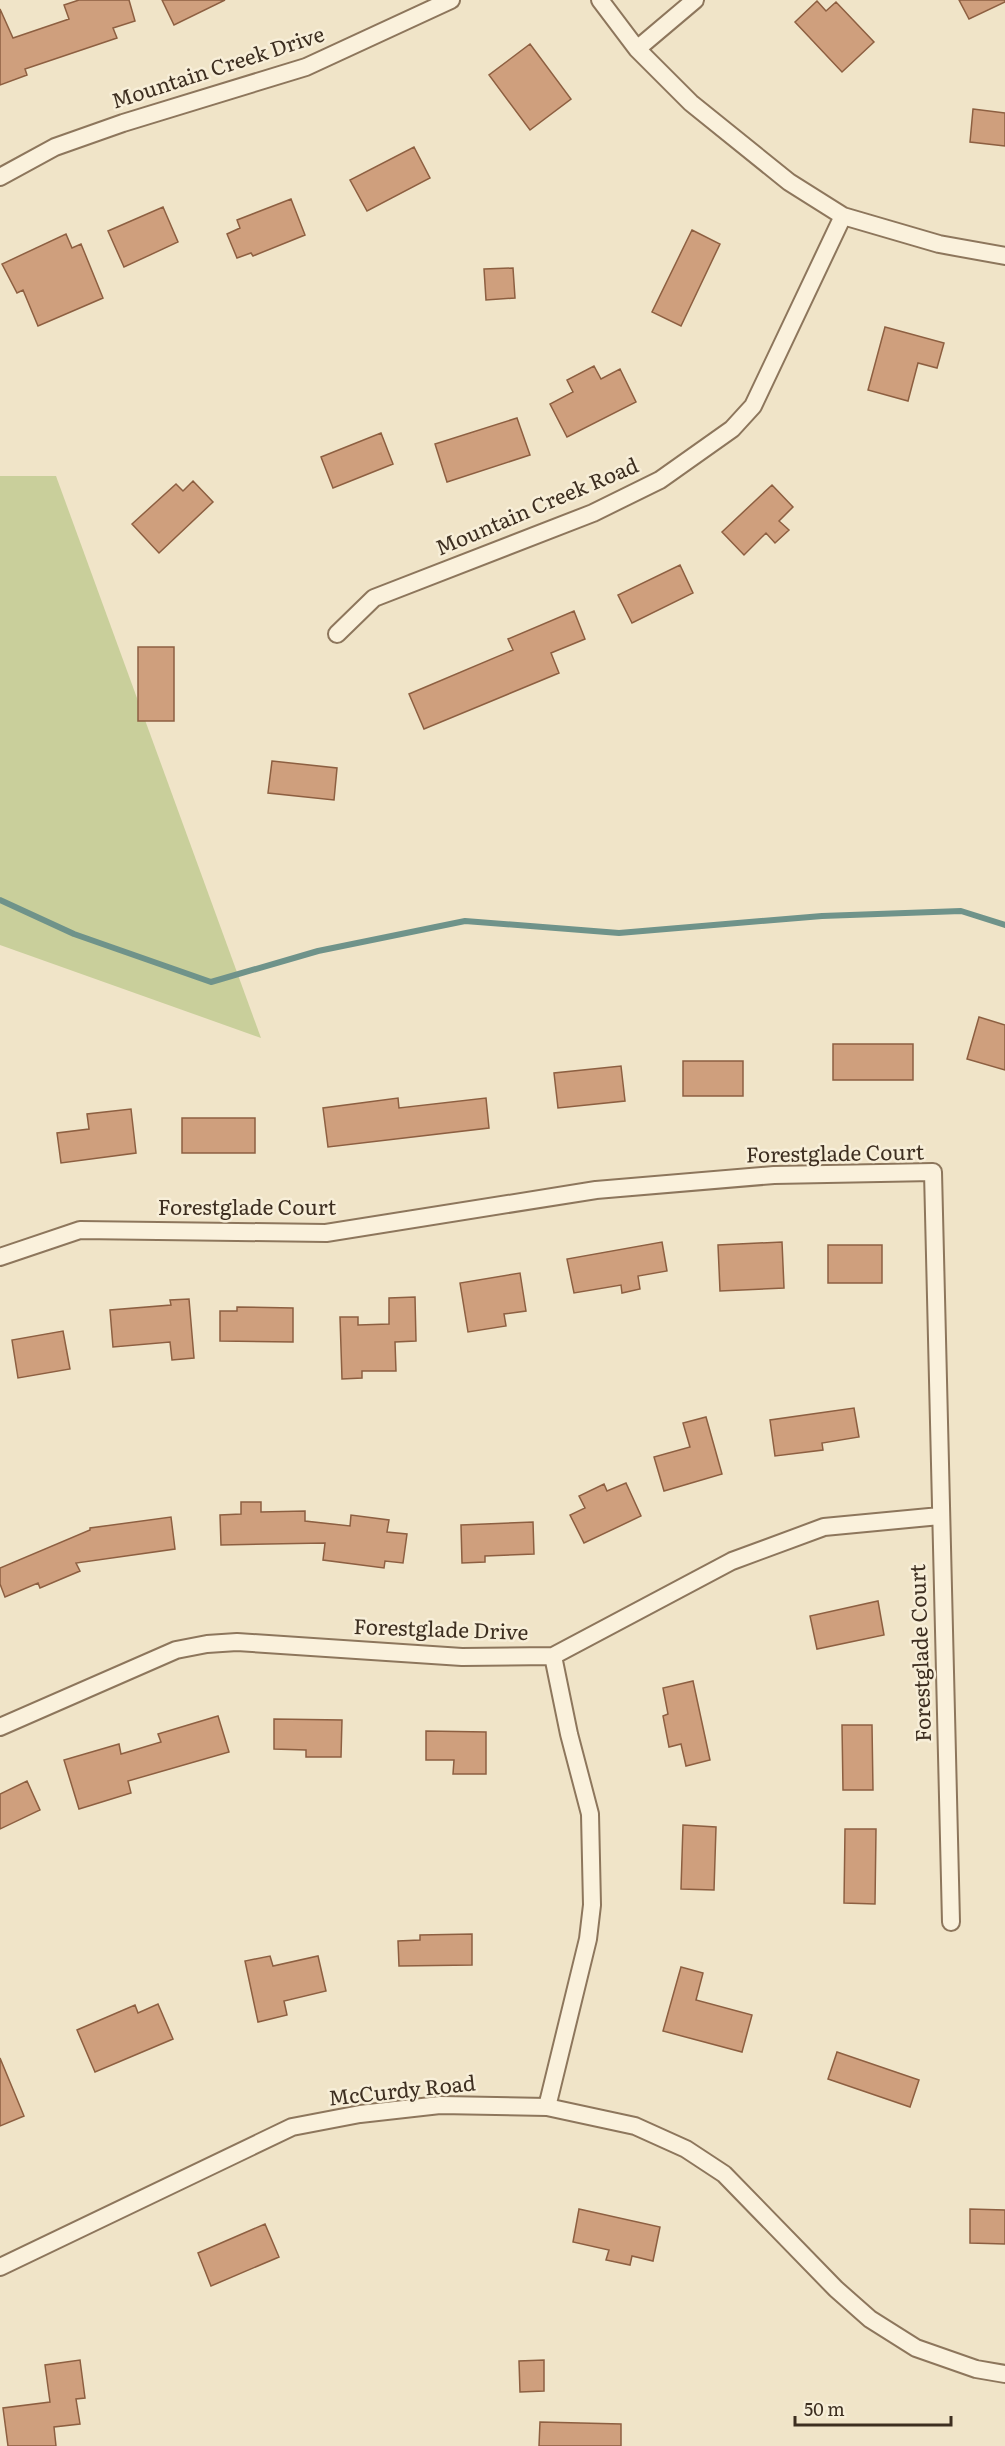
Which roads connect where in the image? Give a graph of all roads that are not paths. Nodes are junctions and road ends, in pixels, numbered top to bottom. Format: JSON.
{"nodes":[{"id":1,"x":451,"y":0,"type":"edge"},
{"id":2,"x":600,"y":0,"type":"edge"},
{"id":3,"x":695,"y":0,"type":"edge"},
{"id":4,"x":637,"y":49,"type":"junction"},
{"id":5,"x":0,"y":177,"type":"edge"},
{"id":6,"x":843,"y":216,"type":"junction"},
{"id":7,"x":1005,"y":256,"type":"edge"},
{"id":8,"x":337,"y":634,"type":"dead end"},
{"id":9,"x":0,"y":1257,"type":"edge"},
{"id":10,"x":940,"y":1516,"type":"junction"},
{"id":11,"x":553,"y":1656,"type":"junction"},
{"id":12,"x":0,"y":1727,"type":"edge"},
{"id":13,"x":951,"y":1922,"type":"dead end"},
{"id":14,"x":547,"y":2107,"type":"junction"},
{"id":15,"x":0,"y":2267,"type":"edge"},
{"id":16,"x":1005,"y":2374,"type":"edge"}],
"edges":[{"from":1,"to":5,"type":"street","name":"Mountain Creek Drive"},
{"from":2,"to":4,"type":"street"},
{"from":3,"to":4,"type":"street"},
{"from":4,"to":6,"type":"street"},
{"from":6,"to":7,"type":"street"},
{"from":6,"to":8,"type":"street","name":"Mountain Creek Road"},
{"from":9,"to":10,"type":"street","name":"Forestglade Court"},
{"from":10,"to":11,"type":"street","name":"Forestglade Drive"},
{"from":10,"to":13,"type":"street","name":"Forestglade Court"},
{"from":11,"to":12,"type":"street","name":"Forestglade Drive"},
{"from":11,"to":14,"type":"street"},
{"from":14,"to":15,"type":"street","name":"McCurdy Road"},
{"from":14,"to":16,"type":"street","name":"McCurdy Road"}]}
